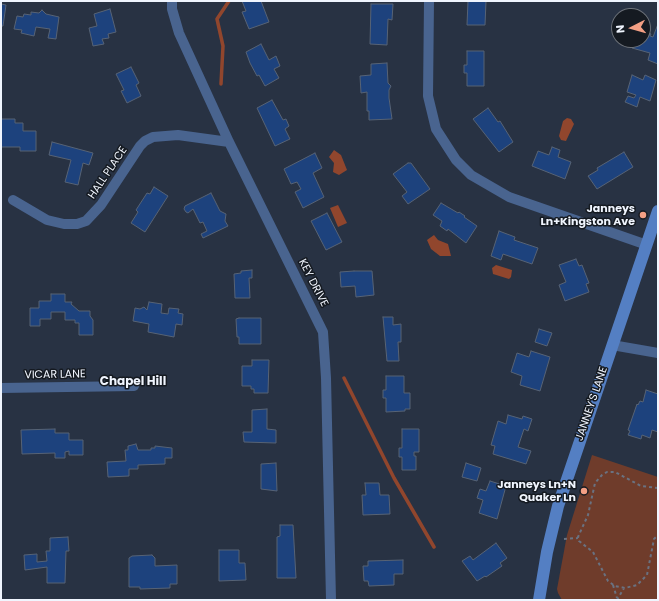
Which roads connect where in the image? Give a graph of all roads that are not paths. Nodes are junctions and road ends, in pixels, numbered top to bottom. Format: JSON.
{"nodes":[{"id":1,"x":172,"y":1,"type":"edge"},
{"id":2,"x":429,"y":1,"type":"edge"},
{"id":3,"x":229,"y":142,"type":"junction"},
{"id":4,"x":13,"y":200,"type":"dead end"},
{"id":5,"x":658,"y":211,"type":"edge"},
{"id":6,"x":647,"y":245,"type":"junction"},
{"id":7,"x":612,"y":346,"type":"junction"},
{"id":8,"x":658,"y":354,"type":"edge"},
{"id":9,"x":134,"y":386,"type":"dead end"},
{"id":10,"x":1,"y":388,"type":"edge"},
{"id":11,"x":331,"y":600,"type":"edge"},
{"id":12,"x":539,"y":600,"type":"edge"}],
"edges":[{"from":1,"to":3,"type":"street","name":"KEY DRIVE"},
{"from":2,"to":6,"type":"street"},
{"from":3,"to":4,"type":"street","name":"HALL PLACE"},
{"from":3,"to":11,"type":"street","name":"KEY DRIVE"},
{"from":5,"to":6,"type":"main road","name":"JANNEY'S LANE"},
{"from":6,"to":7,"type":"main road","name":"JANNEY'S LANE"},
{"from":7,"to":8,"type":"street"},
{"from":7,"to":12,"type":"main road","name":"JANNEY'S LANE"},
{"from":9,"to":10,"type":"street","name":"VICAR LANE"}]}
